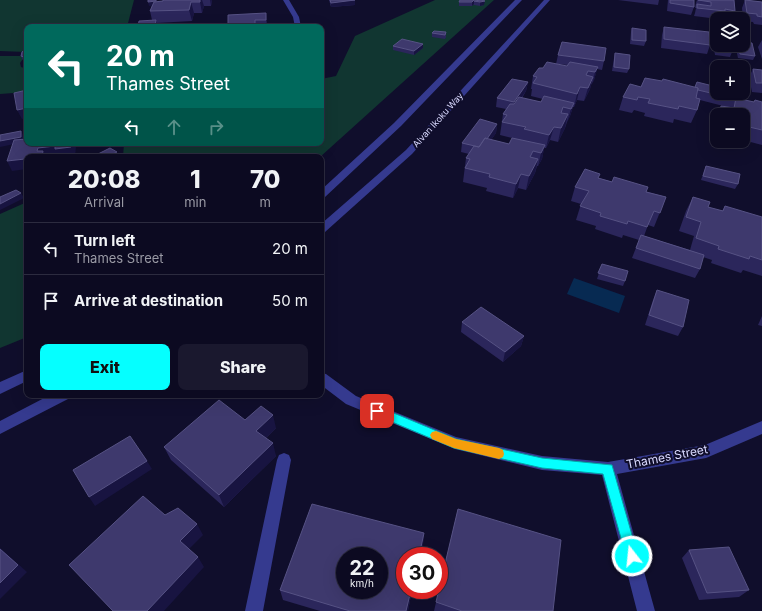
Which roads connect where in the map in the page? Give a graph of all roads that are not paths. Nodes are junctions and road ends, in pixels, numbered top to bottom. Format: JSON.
{"nodes":[{"id":1,"x":286,"y":0,"type":"edge"},
{"id":2,"x":519,"y":0,"type":"edge"},
{"id":3,"x":547,"y":0,"type":"edge"},
{"id":4,"x":297,"y":24,"type":"edge"},
{"id":5,"x":324,"y":192,"type":"edge"},
{"id":6,"x":324,"y":227,"type":"edge"},
{"id":7,"x":24,"y":376,"type":"edge"},
{"id":8,"x":324,"y":380,"type":"edge"},
{"id":9,"x":0,"y":388,"type":"edge"},
{"id":10,"x":58,"y":398,"type":"edge"},
{"id":11,"x":762,"y":426,"type":"edge"},
{"id":12,"x":0,"y":428,"type":"edge"},
{"id":13,"x":284,"y":460,"type":"dead end"},
{"id":14,"x":608,"y":469,"type":"junction"},
{"id":15,"x":254,"y":611,"type":"edge"},
{"id":16,"x":646,"y":611,"type":"edge"}],
"edges":[{"from":1,"to":4,"type":"street"},
{"from":2,"to":5,"type":"street"},
{"from":3,"to":6,"type":"street","name":"Alvan Ikoku Way"},
{"from":7,"to":9,"type":"street"},
{"from":8,"to":14,"type":"street","name":"Thames Street"},
{"from":10,"to":12,"type":"street"},
{"from":11,"to":14,"type":"street","name":"Thames Street"},
{"from":13,"to":15,"type":"street"},
{"from":14,"to":16,"type":"street"}]}
